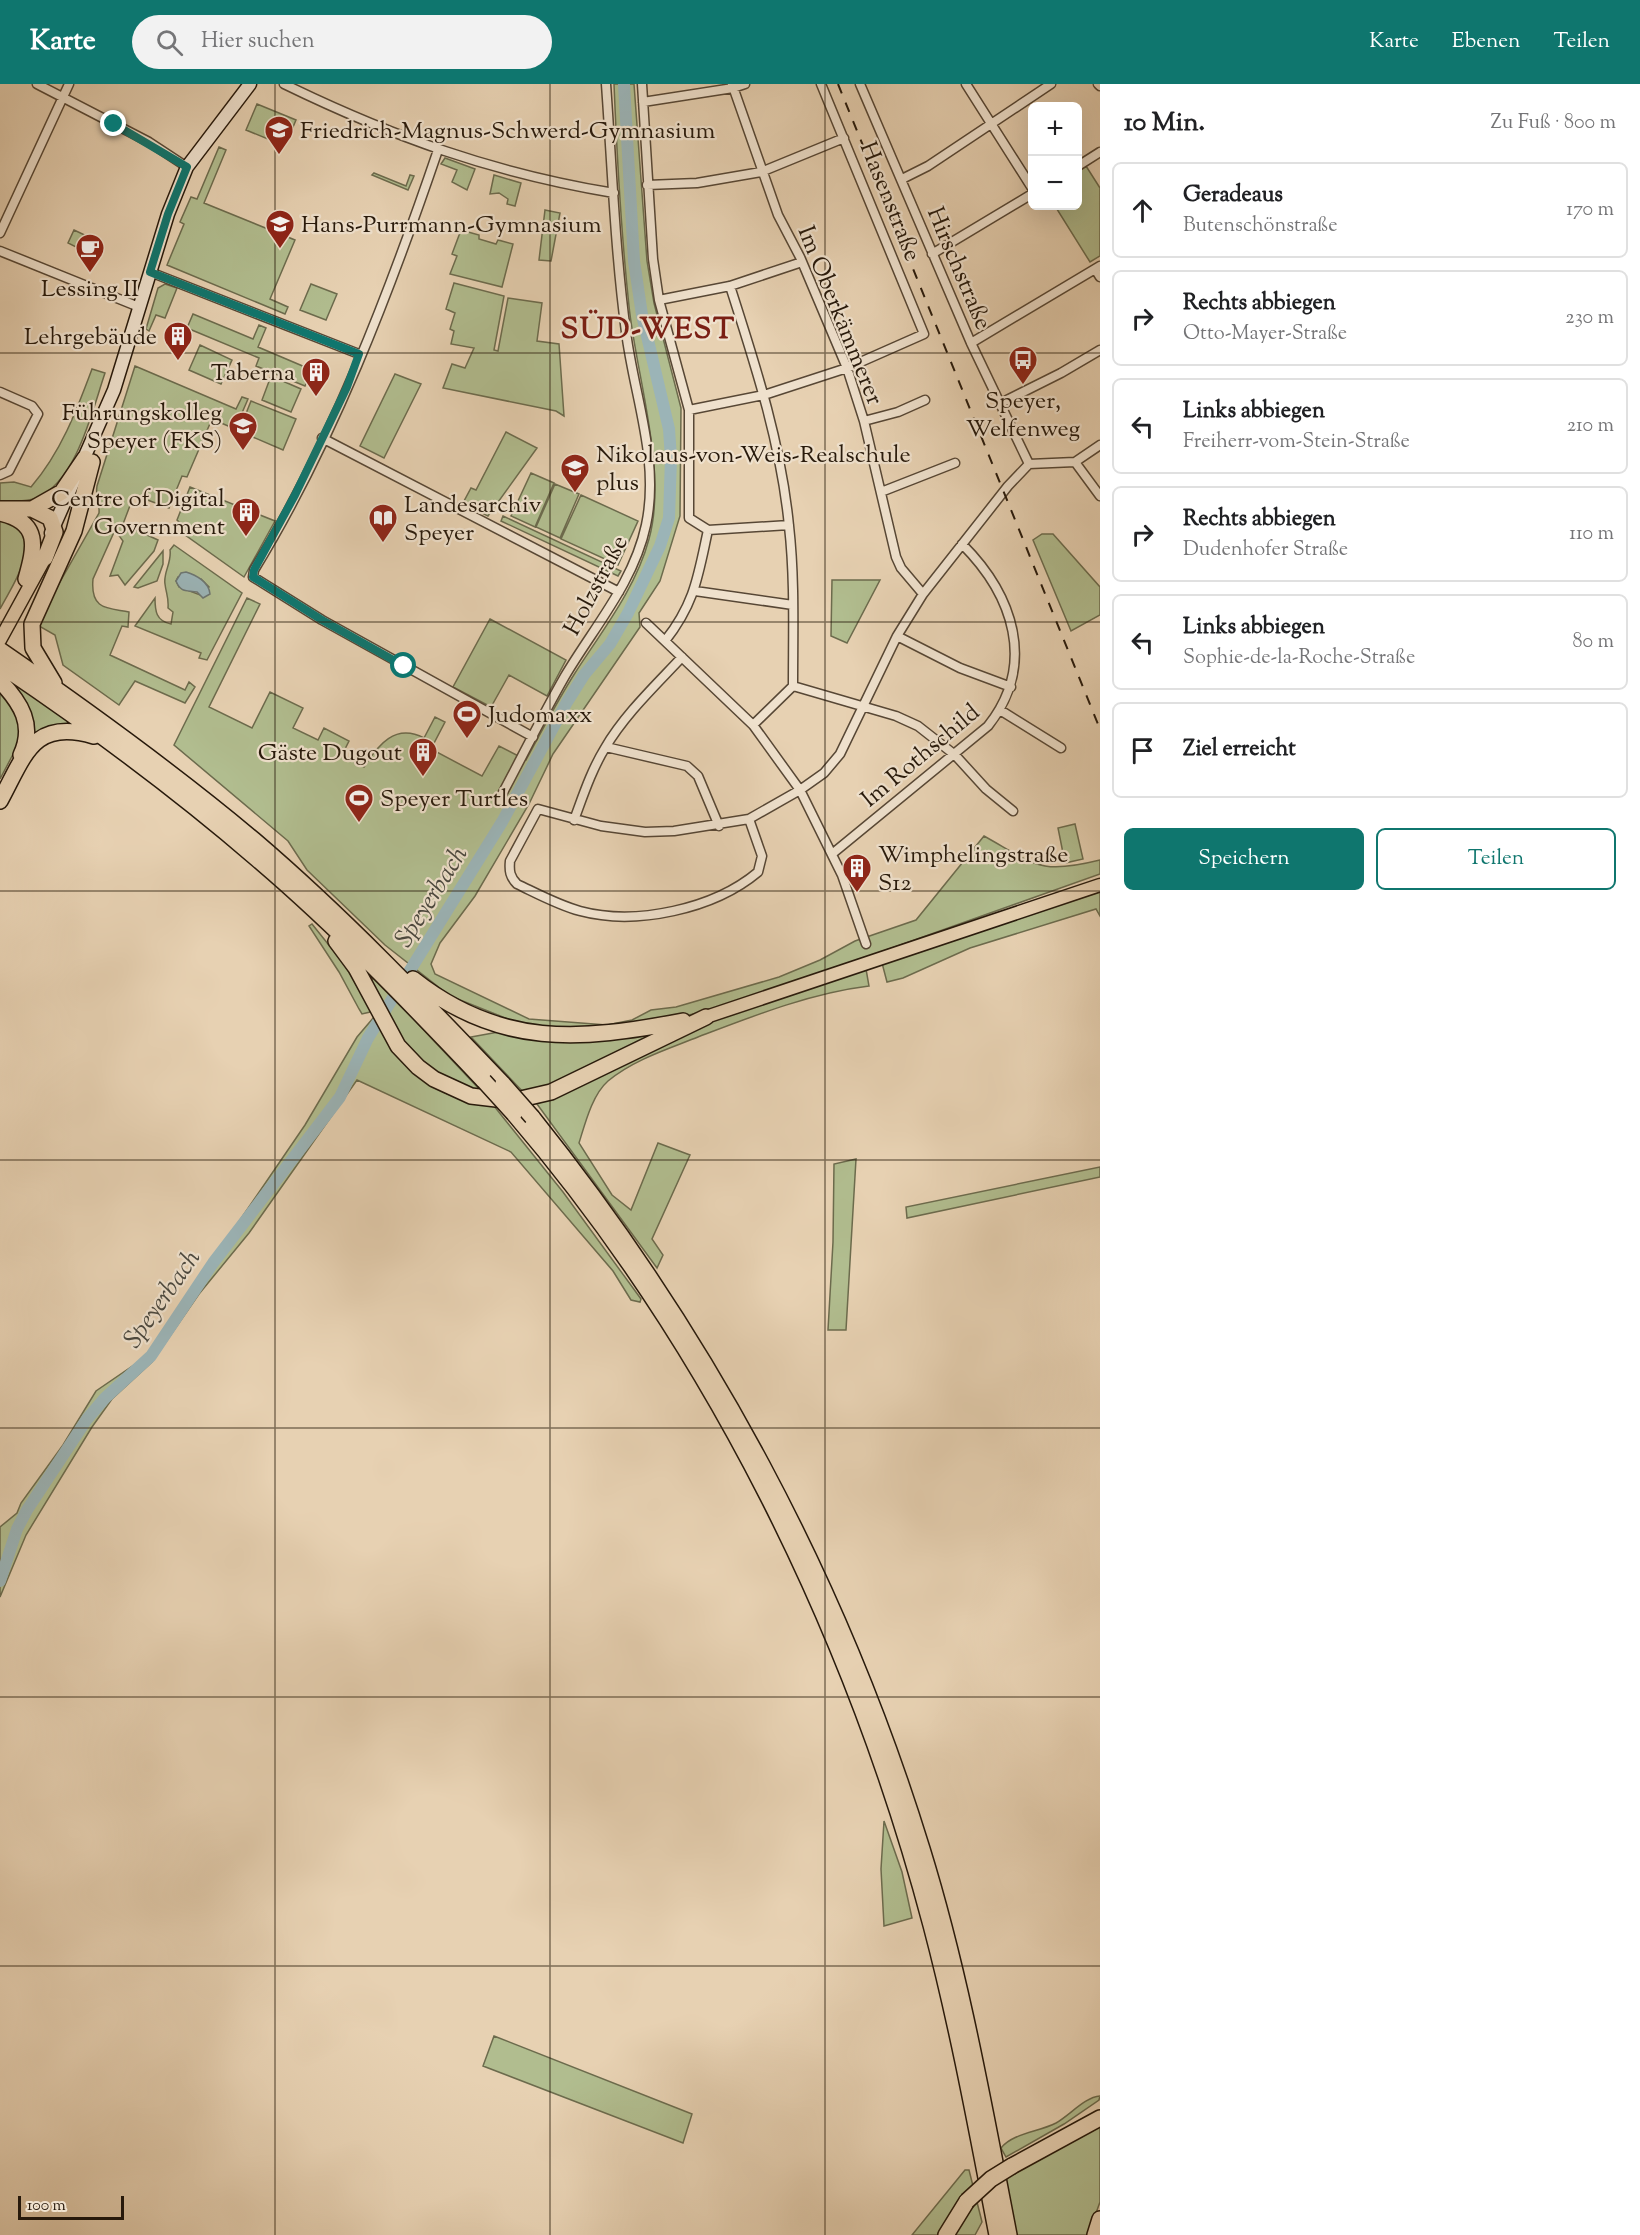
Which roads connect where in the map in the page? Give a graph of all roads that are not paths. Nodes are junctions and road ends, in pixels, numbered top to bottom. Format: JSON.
{"nodes":[{"id":1,"x":37,"y":84,"type":"edge"},
{"id":2,"x":69,"y":84,"type":"edge"},
{"id":3,"x":250,"y":84,"type":"edge"},
{"id":4,"x":284,"y":84,"type":"edge"},
{"id":5,"x":606,"y":84,"type":"edge"},
{"id":6,"x":642,"y":84,"type":"edge"},
{"id":7,"x":745,"y":84,"type":"edge"},
{"id":8,"x":821,"y":84,"type":"edge"},
{"id":9,"x":966,"y":84,"type":"edge"},
{"id":10,"x":1051,"y":84,"type":"edge"},
{"id":11,"x":732,"y":86,"type":"edge"},
{"id":12,"x":864,"y":86,"type":"edge"},
{"id":13,"x":63,"y":97,"type":"junction"},
{"id":14,"x":643,"y":102,"type":"junction"},
{"id":15,"x":991,"y":125,"type":"junction"},
{"id":16,"x":844,"y":138,"type":"junction"},
{"id":17,"x":438,"y":150,"type":"junction"},
{"id":18,"x":1100,"y":152,"type":"edge"},
{"id":19,"x":1082,"y":163,"type":"edge"},
{"id":20,"x":187,"y":167,"type":"junction"},
{"id":21,"x":761,"y":172,"type":"junction"},
{"id":22,"x":902,"y":178,"type":"junction"},
{"id":23,"x":1028,"y":182,"type":"edge"},
{"id":24,"x":647,"y":186,"type":"junction"},
{"id":25,"x":614,"y":193,"type":"junction"},
{"id":26,"x":1028,"y":196,"type":"edge"},
{"id":27,"x":0,"y":233,"type":"edge"},
{"id":28,"x":0,"y":251,"type":"edge"},
{"id":29,"x":932,"y":254,"type":"junction"},
{"id":30,"x":802,"y":262,"type":"junction"},
{"id":31,"x":1097,"y":268,"type":"edge"},
{"id":32,"x":150,"y":272,"type":"junction"},
{"id":33,"x":1100,"y":277,"type":"edge"},
{"id":34,"x":730,"y":286,"type":"junction"},
{"id":35,"x":658,"y":300,"type":"junction"},
{"id":36,"x":139,"y":308,"type":"junction"},
{"id":37,"x":971,"y":343,"type":"junction"},
{"id":38,"x":1100,"y":350,"type":"edge"},
{"id":39,"x":359,"y":354,"type":"junction"},
{"id":40,"x":847,"y":368,"type":"junction"},
{"id":41,"x":0,"y":392,"type":"edge"},
{"id":42,"x":764,"y":395,"type":"junction"},
{"id":43,"x":925,"y":400,"type":"dead end"},
{"id":44,"x":1001,"y":402,"type":"junction"},
{"id":45,"x":689,"y":410,"type":"junction"},
{"id":46,"x":864,"y":422,"type":"junction"},
{"id":47,"x":322,"y":438,"type":"junction"},
{"id":48,"x":1100,"y":446,"type":"edge"},
{"id":49,"x":89,"y":460,"type":"junction"},
{"id":50,"x":1075,"y":462,"type":"junction"},
{"id":51,"x":954,"y":463,"type":"dead end"},
{"id":52,"x":1029,"y":464,"type":"junction"},
{"id":53,"x":0,"y":475,"type":"edge"},
{"id":54,"x":880,"y":492,"type":"junction"},
{"id":55,"x":1100,"y":496,"type":"edge"},
{"id":56,"x":32,"y":509,"type":"junction"},
{"id":57,"x":0,"y":511,"type":"edge"},
{"id":58,"x":789,"y":525,"type":"junction"},
{"id":59,"x":55,"y":526,"type":"junction"},
{"id":60,"x":708,"y":530,"type":"junction"},
{"id":61,"x":962,"y":544,"type":"junction"},
{"id":62,"x":45,"y":558,"type":"junction"},
{"id":63,"x":26,"y":579,"type":"junction"},
{"id":64,"x":695,"y":591,"type":"junction"},
{"id":65,"x":619,"y":592,"type":"junction"},
{"id":66,"x":922,"y":594,"type":"junction"},
{"id":67,"x":793,"y":605,"type":"junction"},
{"id":68,"x":646,"y":623,"type":"dead end"},
{"id":69,"x":3,"y":624,"type":"edge"},
{"id":70,"x":897,"y":636,"type":"junction"},
{"id":71,"x":0,"y":640,"type":"edge"},
{"id":72,"x":665,"y":641,"type":"junction"},
{"id":73,"x":3,"y":655,"type":"edge"},
{"id":74,"x":682,"y":657,"type":"junction"},
{"id":75,"x":0,"y":681,"type":"edge"},
{"id":76,"x":793,"y":686,"type":"junction"},
{"id":77,"x":1011,"y":687,"type":"junction"},
{"id":78,"x":59,"y":690,"type":"junction"},
{"id":79,"x":862,"y":706,"type":"junction"},
{"id":80,"x":1000,"y":710,"type":"junction"},
{"id":81,"x":753,"y":724,"type":"junction"},
{"id":82,"x":533,"y":737,"type":"junction"},
{"id":83,"x":104,"y":738,"type":"junction"},
{"id":84,"x":606,"y":747,"type":"junction"},
{"id":85,"x":1061,"y":748,"type":"dead end"},
{"id":86,"x":955,"y":754,"type":"junction"},
{"id":87,"x":800,"y":789,"type":"junction"},
{"id":88,"x":0,"y":792,"type":"edge"},
{"id":89,"x":499,"y":800,"type":"dead end"},
{"id":90,"x":0,"y":801,"type":"edge"},
{"id":91,"x":1013,"y":811,"type":"dead end"},
{"id":92,"x":749,"y":819,"type":"junction"},
{"id":93,"x":574,"y":820,"type":"junction"},
{"id":94,"x":719,"y":826,"type":"junction"},
{"id":95,"x":832,"y":854,"type":"junction"},
{"id":96,"x":1100,"y":885,"type":"edge"},
{"id":97,"x":313,"y":909,"type":"junction"},
{"id":98,"x":866,"y":944,"type":"dead end"},
{"id":99,"x":387,"y":967,"type":"junction"},
{"id":100,"x":414,"y":993,"type":"junction"},
{"id":101,"x":706,"y":1017,"type":"junction"},
{"id":102,"x":642,"y":1274,"type":"junction"},
{"id":103,"x":661,"y":1302,"type":"junction"},
{"id":104,"x":1100,"y":2118,"type":"edge"},
{"id":105,"x":1100,"y":2218,"type":"edge"},
{"id":106,"x":946,"y":2235,"type":"edge"},
{"id":107,"x":998,"y":2235,"type":"edge"},
{"id":108,"x":1009,"y":2235,"type":"edge"},
{"id":109,"x":1095,"y":2235,"type":"edge"}],
"edges":[{"from":1,"to":13,"type":"street"},
{"from":2,"to":13,"type":"street"},
{"from":3,"to":20,"type":"main road"},
{"from":4,"to":17,"type":"street"},
{"from":5,"to":25,"type":"street","name":"Holzstraße"},
{"from":6,"to":14,"type":"street"},
{"from":7,"to":11,"type":"street"},
{"from":8,"to":16,"type":"street","name":"Hasenstraße"},
{"from":9,"to":15,"type":"street"},
{"from":10,"to":15,"type":"street"},
{"from":11,"to":14,"type":"street"},
{"from":11,"to":21,"type":"street","name":"Im Oberkämmerer"},
{"from":12,"to":22,"type":"street","name":"Hirschstraße"},
{"from":13,"to":20,"type":"street"},
{"from":13,"to":27,"type":"street"},
{"from":14,"to":24,"type":"street"},
{"from":15,"to":22,"type":"street"},
{"from":15,"to":23,"type":"street"},
{"from":16,"to":21,"type":"street"},
{"from":16,"to":40,"type":"street","name":"Hasenstraße"},
{"from":17,"to":25,"type":"street"},
{"from":17,"to":39,"type":"street"},
{"from":18,"to":19,"type":"street"},
{"from":20,"to":32,"type":"main road"},
{"from":21,"to":24,"type":"street"},
{"from":21,"to":30,"type":"street","name":"Im Oberkämmerer"},
{"from":22,"to":29,"type":"street","name":"Hirschstraße"},
{"from":24,"to":35,"type":"street"},
{"from":25,"to":65,"type":"street","name":"Holzstraße"},
{"from":26,"to":29,"type":"street"},
{"from":28,"to":36,"type":"street"},
{"from":29,"to":37,"type":"street","name":"Hirschstraße"},
{"from":30,"to":34,"type":"street"},
{"from":30,"to":40,"type":"street","name":"Im Oberkämmerer"},
{"from":31,"to":33,"type":"street"},
{"from":31,"to":37,"type":"street"},
{"from":32,"to":36,"type":"main road"},
{"from":32,"to":39,"type":"street"},
{"from":34,"to":35,"type":"street"},
{"from":34,"to":42,"type":"street"},
{"from":35,"to":45,"type":"street"},
{"from":36,"to":49,"type":"main road"},
{"from":37,"to":44,"type":"street","name":"Hirschstraße"},
{"from":38,"to":44,"type":"street"},
{"from":39,"to":47,"type":"street"},
{"from":40,"to":42,"type":"street"},
{"from":40,"to":46,"type":"street","name":"Im Oberkämmerer"},
{"from":41,"to":53,"type":"street"},
{"from":42,"to":45,"type":"street"},
{"from":42,"to":58,"type":"street"},
{"from":43,"to":46,"type":"street"},
{"from":44,"to":52,"type":"street","name":"Hirschstraße"},
{"from":45,"to":60,"type":"street"},
{"from":46,"to":54,"type":"street","name":"Im Oberkämmerer"},
{"from":47,"to":65,"type":"street"},
{"from":47,"to":82,"type":"street"},
{"from":48,"to":50,"type":"street"},
{"from":49,"to":56,"type":"highway"},
{"from":49,"to":59,"type":"main road"},
{"from":49,"to":62,"type":"main road"},
{"from":49,"to":78,"type":"highway"},
{"from":50,"to":52,"type":"street"},
{"from":50,"to":55,"type":"street"},
{"from":51,"to":54,"type":"street"},
{"from":52,"to":61,"type":"street"},
{"from":54,"to":66,"type":"street","name":"Im Oberkämmerer"},
{"from":56,"to":57,"type":"highway"},
{"from":56,"to":59,"type":"highway"},
{"from":57,"to":63,"type":"highway"},
{"from":58,"to":60,"type":"street"},
{"from":58,"to":67,"type":"street"},
{"from":59,"to":62,"type":"highway"},
{"from":59,"to":63,"type":"main road"},
{"from":60,"to":64,"type":"street"},
{"from":61,"to":66,"type":"street"},
{"from":61,"to":77,"type":"street","name":"Im Rothschild"},
{"from":62,"to":69,"type":"main road"},
{"from":63,"to":69,"type":"main road"},
{"from":64,"to":67,"type":"street"},
{"from":64,"to":72,"type":"street"},
{"from":65,"to":82,"type":"street","name":"Holzstraße"},
{"from":66,"to":70,"type":"street"},
{"from":67,"to":76,"type":"street"},
{"from":68,"to":72,"type":"street"},
{"from":69,"to":71,"type":"main road"},
{"from":70,"to":77,"type":"street"},
{"from":70,"to":79,"type":"street"},
{"from":72,"to":74,"type":"street"},
{"from":73,"to":78,"type":"highway"},
{"from":73,"to":83,"type":"highway"},
{"from":74,"to":81,"type":"street"},
{"from":74,"to":84,"type":"street"},
{"from":75,"to":88,"type":"highway"},
{"from":76,"to":79,"type":"street"},
{"from":76,"to":81,"type":"street"},
{"from":77,"to":80,"type":"street","name":"Im Rothschild"},
{"from":78,"to":99,"type":"highway"},
{"from":79,"to":86,"type":"street"},
{"from":79,"to":87,"type":"street"},
{"from":80,"to":85,"type":"street"},
{"from":80,"to":86,"type":"street","name":"Im Rothschild"},
{"from":81,"to":87,"type":"street"},
{"from":82,"to":89,"type":"street","name":"Holzstraße"},
{"from":83,"to":90,"type":"highway"},
{"from":83,"to":97,"type":"highway"},
{"from":84,"to":93,"type":"street"},
{"from":84,"to":94,"type":"street"},
{"from":86,"to":91,"type":"street"},
{"from":86,"to":95,"type":"street","name":"Im Rothschild"},
{"from":87,"to":92,"type":"street"},
{"from":87,"to":95,"type":"street"},
{"from":92,"to":93,"type":"street"},
{"from":92,"to":94,"type":"street"},
{"from":93,"to":94,"type":"street"},
{"from":95,"to":98,"type":"street"},
{"from":96,"to":101,"type":"main road"},
{"from":97,"to":99,"type":"highway"},
{"from":97,"to":101,"type":"highway"},
{"from":99,"to":100,"type":"highway"},
{"from":100,"to":101,"type":"highway"},
{"from":100,"to":102,"type":"highway","bridge":true},
{"from":100,"to":102,"type":"highway","bridge":true},
{"from":102,"to":103,"type":"highway"},
{"from":103,"to":107,"type":"highway"},
{"from":103,"to":108,"type":"highway"},
{"from":104,"to":106,"type":"highway","bridge":true},
{"from":105,"to":109,"type":"highway"}]}
